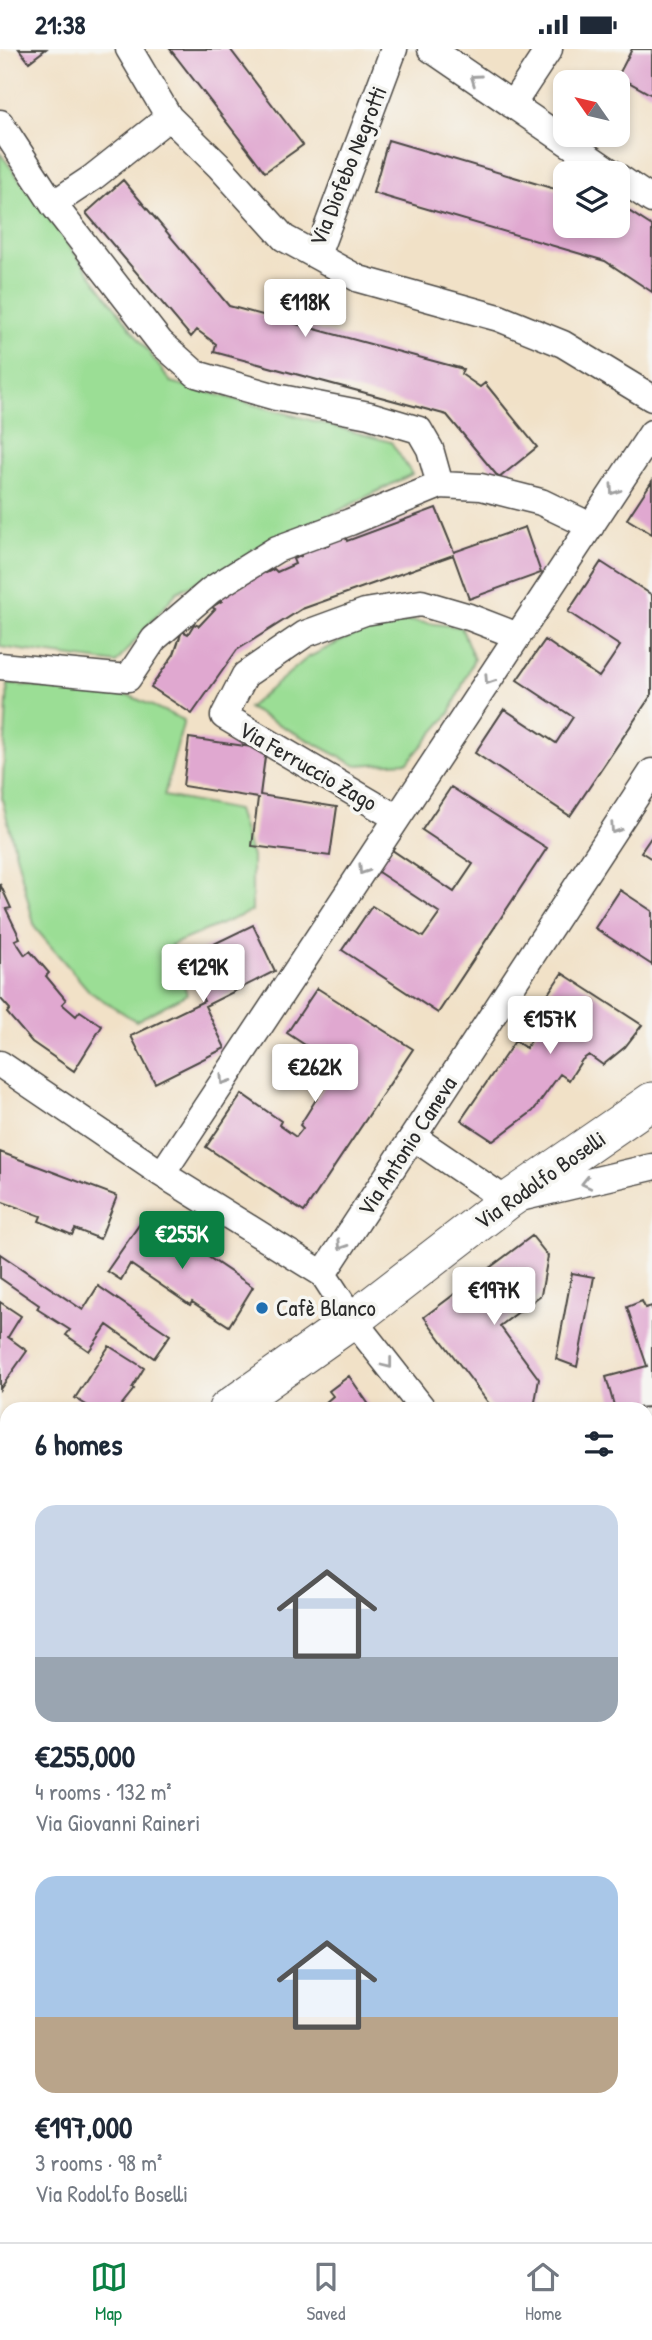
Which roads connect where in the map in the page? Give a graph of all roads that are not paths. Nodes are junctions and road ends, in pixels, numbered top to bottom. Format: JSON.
{"nodes":[{"id":1,"x":129,"y":49,"type":"edge"},
{"id":2,"x":394,"y":49,"type":"edge"},
{"id":3,"x":431,"y":49,"type":"edge"},
{"id":4,"x":549,"y":49,"type":"edge"},
{"id":5,"x":513,"y":105,"type":"junction"},
{"id":6,"x":169,"y":117,"type":"junction"},
{"id":7,"x":0,"y":123,"type":"edge"},
{"id":8,"x":595,"y":161,"type":"edge"},
{"id":9,"x":630,"y":185,"type":"edge"},
{"id":10,"x":652,"y":200,"type":"edge"},
{"id":11,"x":53,"y":204,"type":"junction"},
{"id":12,"x":317,"y":255,"type":"junction"},
{"id":13,"x":652,"y":398,"type":"edge"},
{"id":14,"x":652,"y":433,"type":"edge"},
{"id":15,"x":440,"y":485,"type":"junction"},
{"id":16,"x":591,"y":526,"type":"junction"},
{"id":17,"x":518,"y":636,"type":"junction"},
{"id":18,"x":0,"y":666,"type":"edge"},
{"id":19,"x":652,"y":772,"type":"edge"},
{"id":20,"x":397,"y":818,"type":"junction"},
{"id":21,"x":0,"y":1064,"type":"edge"},
{"id":22,"x":652,"y":1101,"type":"edge"},
{"id":23,"x":413,"y":1137,"type":"junction"},
{"id":24,"x":652,"y":1167,"type":"edge"},
{"id":25,"x":162,"y":1174,"type":"junction"},
{"id":26,"x":507,"y":1201,"type":"junction"},
{"id":27,"x":323,"y":1274,"type":"junction"},
{"id":28,"x":353,"y":1320,"type":"junction"},
{"id":29,"x":237,"y":1402,"type":"edge"},
{"id":30,"x":418,"y":1402,"type":"edge"}],
"edges":[{"from":1,"to":6,"type":"street","name":"Via Diofebo Negrotti"},
{"from":2,"to":12,"type":"street","name":"Via Diofebo Negrotti"},
{"from":5,"to":3,"type":"street","one_way":true},
{"from":4,"to":5,"type":"street"},
{"from":5,"to":8,"type":"street"},
{"from":6,"to":11,"type":"street"},
{"from":6,"to":12,"type":"street","name":"Via Diofebo Negrotti"},
{"from":7,"to":11,"type":"street"},
{"from":9,"to":10,"type":"street"},
{"from":11,"to":15,"type":"street"},
{"from":12,"to":13,"type":"street"},
{"from":14,"to":16,"type":"street","name":"Via Ferruccio Zago","one_way":true},
{"from":15,"to":16,"type":"street"},
{"from":15,"to":18,"type":"street"},
{"from":16,"to":17,"type":"street","name":"Via Ferruccio Zago"},
{"from":17,"to":20,"type":"street","name":"Via Ferruccio Zago","one_way":true},
{"from":17,"to":20,"type":"street","name":"Via Ferruccio Zago"},
{"from":19,"to":23,"type":"street","name":"Via Antonio Caneva","one_way":true},
{"from":20,"to":25,"type":"street","name":"Via Ferruccio Zago","one_way":true},
{"from":21,"to":25,"type":"street"},
{"from":22,"to":26,"type":"street","name":"Via Rodolfo Boselli"},
{"from":23,"to":26,"type":"street"},
{"from":23,"to":27,"type":"street","name":"Via Antonio Caneva","one_way":true},
{"from":24,"to":26,"type":"street","one_way":true},
{"from":25,"to":27,"type":"street"},
{"from":26,"to":28,"type":"street","name":"Via Rodolfo Boselli"},
{"from":27,"to":28,"type":"street"},
{"from":28,"to":29,"type":"street","name":"Via Rodolfo Boselli"},
{"from":28,"to":30,"type":"street","one_way":true}]}
